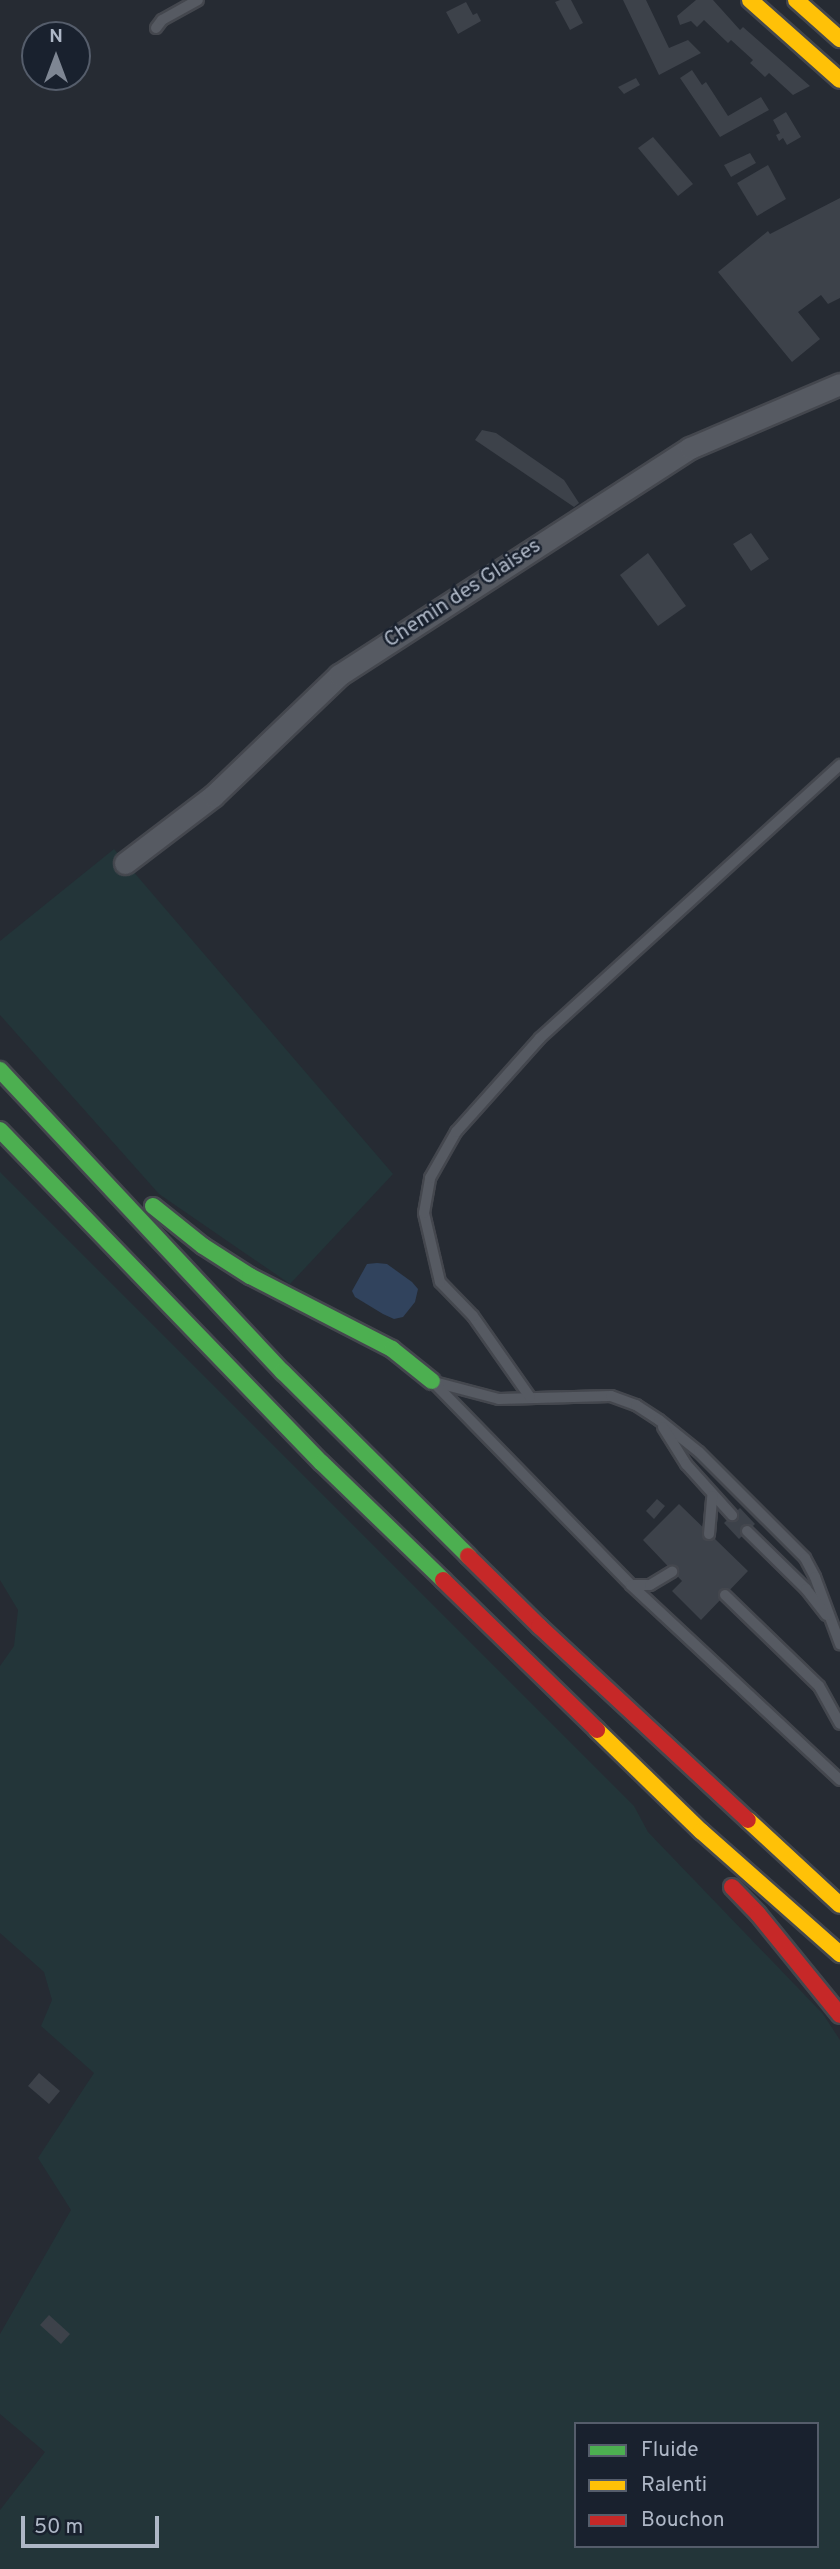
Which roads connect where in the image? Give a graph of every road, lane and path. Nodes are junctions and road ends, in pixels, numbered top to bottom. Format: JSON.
{"nodes":[{"id":1,"x":198,"y":0,"type":"edge"},
{"id":2,"x":796,"y":0,"type":"edge"},
{"id":3,"x":751,"y":1,"type":"edge"},
{"id":4,"x":189,"y":3,"type":"edge"},
{"id":5,"x":156,"y":28,"type":"dead end"},
{"id":6,"x":840,"y":39,"type":"edge"},
{"id":7,"x":840,"y":61,"type":"edge"},
{"id":8,"x":840,"y":80,"type":"edge"},
{"id":9,"x":840,"y":384,"type":"edge"},
{"id":10,"x":840,"y":765,"type":"edge"},
{"id":11,"x":125,"y":863,"type":"dead end"},
{"id":12,"x":0,"y":1070,"type":"edge"},
{"id":13,"x":0,"y":1130,"type":"edge"},
{"id":14,"x":131,"y":1211,"type":"junction"},
{"id":15,"x":432,"y":1381,"type":"junction"},
{"id":16,"x":530,"y":1397,"type":"junction"},
{"id":17,"x":659,"y":1420,"type":"junction"},
{"id":18,"x":712,"y":1496,"type":"junction"},
{"id":19,"x":732,"y":1515,"type":"dead end"},
{"id":20,"x":747,"y":1531,"type":"dead end"},
{"id":21,"x":709,"y":1534,"type":"dead end"},
{"id":22,"x":672,"y":1572,"type":"dead end"},
{"id":23,"x":631,"y":1585,"type":"junction"},
{"id":24,"x":725,"y":1595,"type":"dead end"},
{"id":25,"x":832,"y":1622,"type":"junction"},
{"id":26,"x":840,"y":1644,"type":"edge"},
{"id":27,"x":840,"y":1724,"type":"edge"},
{"id":28,"x":840,"y":1780,"type":"edge"},
{"id":29,"x":702,"y":1831,"type":"junction"},
{"id":30,"x":702,"y":1857,"type":"dead end"},
{"id":31,"x":720,"y":1876,"type":"dead end"},
{"id":32,"x":840,"y":1905,"type":"edge"},
{"id":33,"x":840,"y":1954,"type":"edge"},
{"id":34,"x":840,"y":2015,"type":"edge"}],
"edges":[{"from":1,"to":4,"type":"lane"},
{"from":2,"to":6,"type":"main road"},
{"from":3,"to":7,"type":"main road"},
{"from":3,"to":8,"type":"main road"},
{"from":4,"to":5,"type":"lane"},
{"from":9,"to":11,"type":"street","name":"Chemin des Glaises"},
{"from":10,"to":16,"type":"lane"},
{"from":12,"to":14,"type":"main road"},
{"from":13,"to":29,"type":"main road"},
{"from":14,"to":15,"type":"main road"},
{"from":14,"to":32,"type":"main road"},
{"from":15,"to":16,"type":"lane"},
{"from":15,"to":23,"type":"lane"},
{"from":16,"to":17,"type":"lane"},
{"from":17,"to":18,"type":"lane"},
{"from":17,"to":25,"type":"lane"},
{"from":18,"to":19,"type":"lane"},
{"from":18,"to":21,"type":"lane"},
{"from":20,"to":25,"type":"lane"},
{"from":22,"to":23,"type":"lane"},
{"from":23,"to":28,"type":"lane"},
{"from":24,"to":27,"type":"lane"},
{"from":25,"to":26,"type":"lane"},
{"from":29,"to":30,"type":"main road"},
{"from":29,"to":33,"type":"main road"},
{"from":31,"to":34,"type":"main road"}]}
